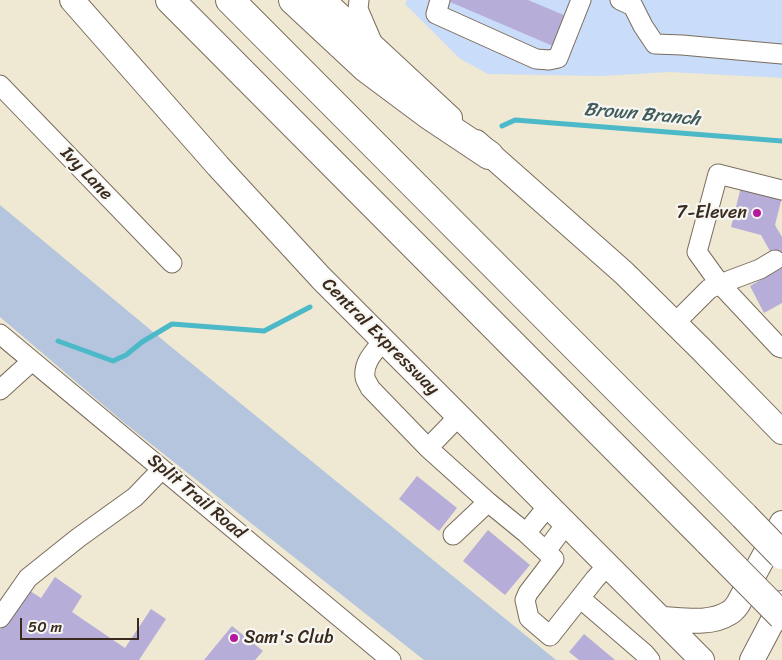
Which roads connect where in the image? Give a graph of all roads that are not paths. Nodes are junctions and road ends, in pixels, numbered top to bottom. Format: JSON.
{"nodes":[{"id":1,"x":72,"y":0,"type":"edge"},
{"id":2,"x":170,"y":0,"type":"edge"},
{"id":3,"x":230,"y":0,"type":"edge"},
{"id":4,"x":293,"y":0,"type":"edge"},
{"id":5,"x":323,"y":0,"type":"edge"},
{"id":6,"x":359,"y":0,"type":"edge"},
{"id":7,"x":440,"y":0,"type":"edge"},
{"id":8,"x":581,"y":0,"type":"edge"},
{"id":9,"x":620,"y":0,"type":"edge"},
{"id":10,"x":374,"y":47,"type":"junction"},
{"id":11,"x":782,"y":54,"type":"edge"},
{"id":12,"x":0,"y":85,"type":"edge"},
{"id":13,"x":489,"y":155,"type":"junction"},
{"id":14,"x":782,"y":190,"type":"edge"},
{"id":15,"x":775,"y":260,"type":"dead end"},
{"id":16,"x":172,"y":263,"type":"dead end"},
{"id":17,"x":720,"y":284,"type":"junction"},
{"id":18,"x":675,"y":323,"type":"junction"},
{"id":19,"x":0,"y":334,"type":"edge"},
{"id":20,"x":383,"y":341,"type":"junction"},
{"id":21,"x":782,"y":348,"type":"edge"},
{"id":22,"x":32,"y":361,"type":"junction"},
{"id":23,"x":0,"y":390,"type":"edge"},
{"id":24,"x":458,"y":417,"type":"junction"},
{"id":25,"x":782,"y":432,"type":"edge"},
{"id":26,"x":428,"y":448,"type":"junction"},
{"id":27,"x":162,"y":469,"type":"junction"},
{"id":28,"x":488,"y":502,"type":"junction"},
{"id":29,"x":548,"y":506,"type":"junction"},
{"id":30,"x":782,"y":523,"type":"edge"},
{"id":31,"x":566,"y":524,"type":"junction"},
{"id":32,"x":526,"y":534,"type":"junction"},
{"id":33,"x":453,"y":535,"type":"dead end"},
{"id":34,"x":546,"y":551,"type":"junction"},
{"id":35,"x":782,"y":555,"type":"edge"},
{"id":36,"x":608,"y":565,"type":"junction"},
{"id":37,"x":580,"y":598,"type":"junction"},
{"id":38,"x":782,"y":603,"type":"edge"},
{"id":39,"x":782,"y":616,"type":"edge"},
{"id":40,"x":0,"y":618,"type":"edge"},
{"id":41,"x":662,"y":619,"type":"junction"},
{"id":42,"x":391,"y":660,"type":"edge"},
{"id":43,"x":650,"y":660,"type":"edge"},
{"id":44,"x":702,"y":660,"type":"edge"},
{"id":45,"x":752,"y":660,"type":"edge"}],
"edges":[{"from":1,"to":20,"type":"main road","name":"Central Expressway"},
{"from":2,"to":39,"type":"highway","bridge":true},
{"from":3,"to":35,"type":"highway","bridge":true},
{"from":4,"to":13,"type":"highway"},
{"from":5,"to":10,"type":"main road"},
{"from":6,"to":10,"type":"street"},
{"from":7,"to":8,"type":"street"},
{"from":9,"to":11,"type":"street"},
{"from":10,"to":13,"type":"main road"},
{"from":12,"to":16,"type":"street","name":"Ivy Lane"},
{"from":13,"to":18,"type":"main road"},
{"from":14,"to":17,"type":"street"},
{"from":15,"to":17,"type":"street"},
{"from":17,"to":18,"type":"street"},
{"from":17,"to":21,"type":"street"},
{"from":18,"to":25,"type":"main road"},
{"from":19,"to":22,"type":"street","name":"Split Trail Road"},
{"from":20,"to":24,"type":"main road","name":"Central Expressway"},
{"from":20,"to":26,"type":"street"},
{"from":22,"to":23,"type":"street"},
{"from":22,"to":27,"type":"street","name":"Split Trail Road"},
{"from":24,"to":26,"type":"street"},
{"from":24,"to":29,"type":"main road","name":"Central Expressway"},
{"from":26,"to":28,"type":"street"},
{"from":27,"to":40,"type":"street"},
{"from":27,"to":42,"type":"street","name":"Split Trail Road"},
{"from":28,"to":32,"type":"street"},
{"from":28,"to":33,"type":"street"},
{"from":29,"to":31,"type":"main road","name":"Central Expressway"},
{"from":29,"to":32,"type":"street"},
{"from":30,"to":41,"type":"main road"},
{"from":31,"to":34,"type":"street"},
{"from":31,"to":36,"type":"main road","name":"Central Expressway"},
{"from":32,"to":34,"type":"street"},
{"from":34,"to":37,"type":"street"},
{"from":36,"to":37,"type":"street"},
{"from":36,"to":41,"type":"main road","name":"Central Expressway"},
{"from":37,"to":43,"type":"street"},
{"from":38,"to":45,"type":"main road"},
{"from":41,"to":44,"type":"main road","name":"Central Expressway"}]}
